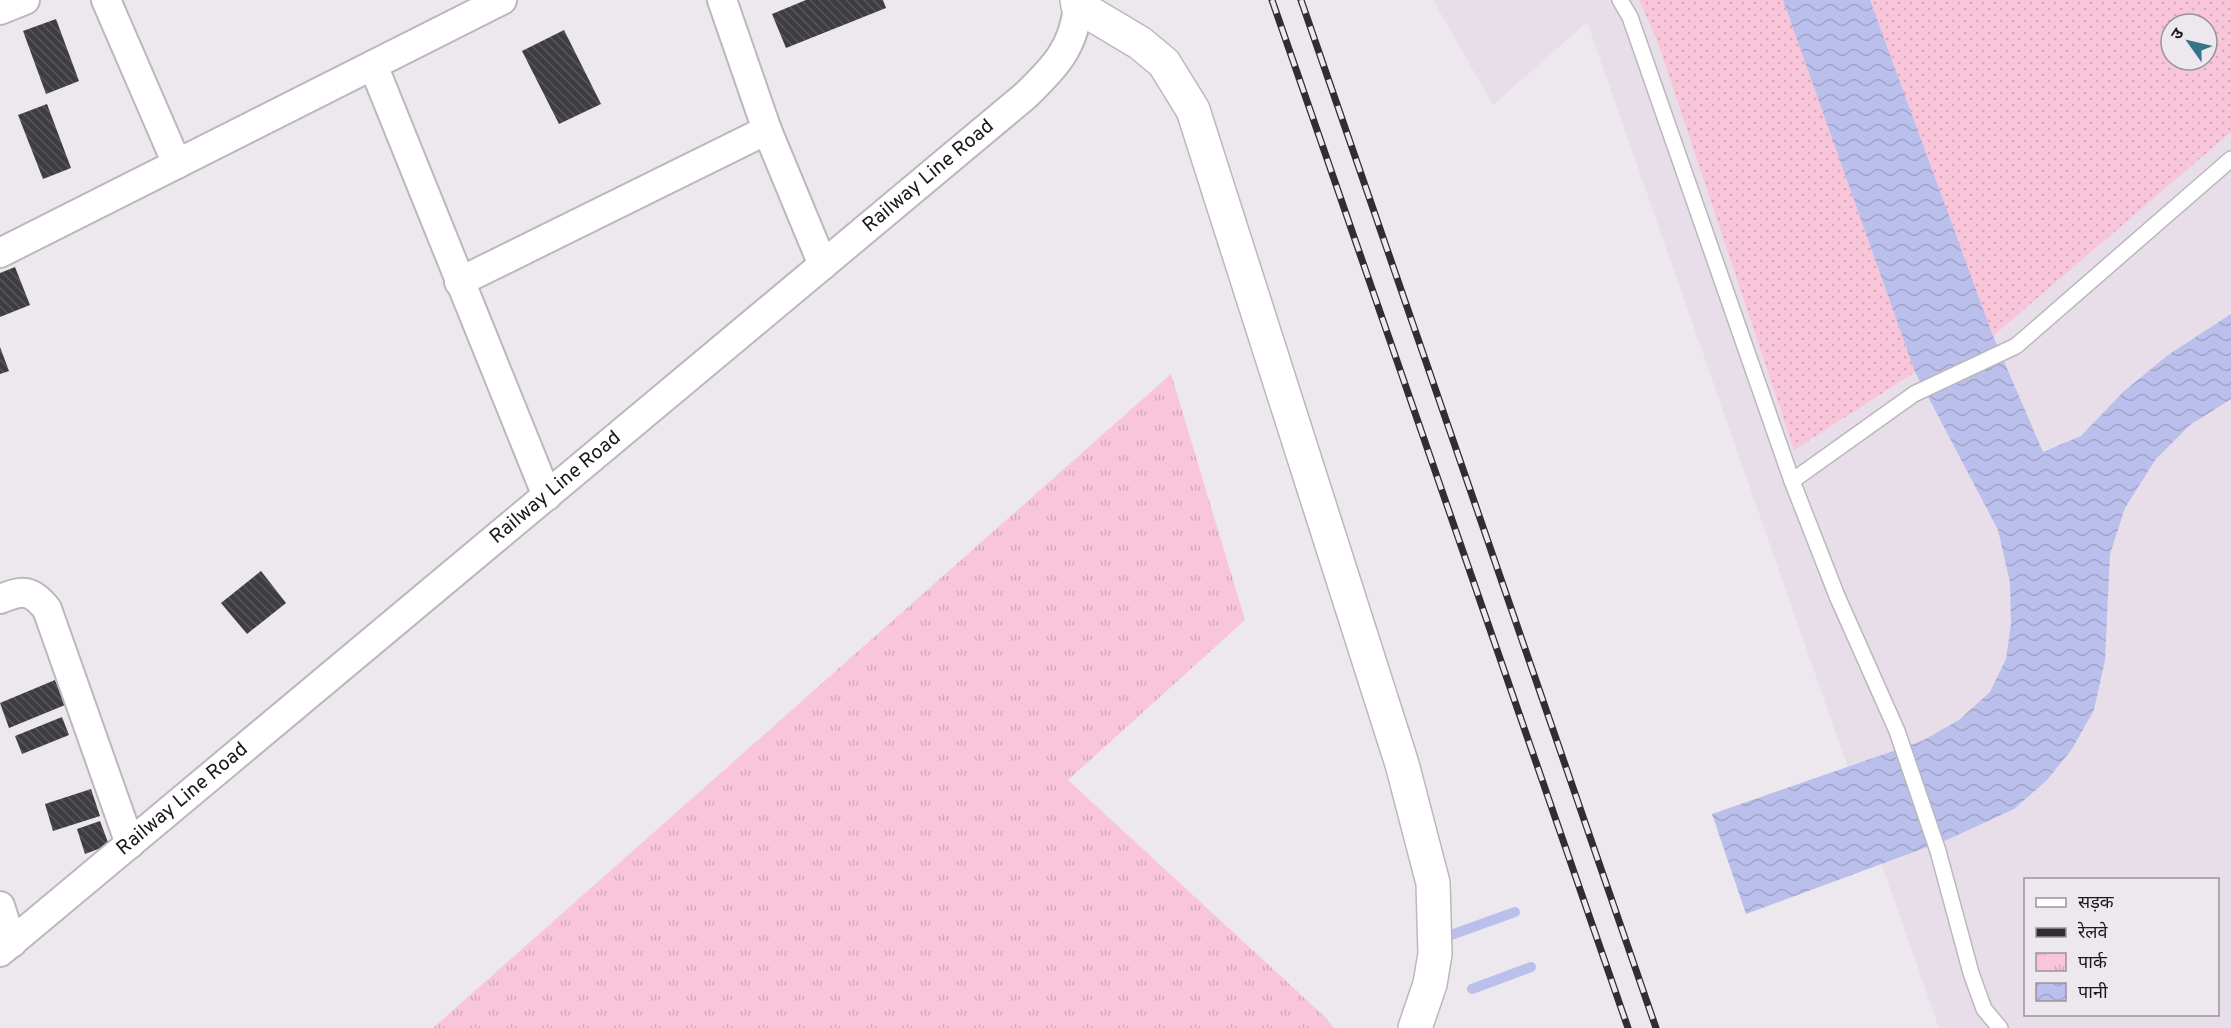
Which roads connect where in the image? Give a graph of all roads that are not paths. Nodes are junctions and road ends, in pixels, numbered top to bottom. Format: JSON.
{"nodes":[{"id":1,"x":25,"y":0,"type":"edge"},
{"id":2,"x":106,"y":0,"type":"edge"},
{"id":3,"x":502,"y":0,"type":"edge"},
{"id":4,"x":722,"y":0,"type":"edge"},
{"id":5,"x":1620,"y":0,"type":"edge"},
{"id":6,"x":1077,"y":3,"type":"edge"},
{"id":7,"x":0,"y":10,"type":"edge"},
{"id":8,"x":373,"y":65,"type":"junction"},
{"id":9,"x":767,"y":130,"type":"junction"},
{"id":10,"x":2231,"y":159,"type":"edge"},
{"id":11,"x":177,"y":164,"type":"junction"},
{"id":12,"x":0,"y":253,"type":"edge"},
{"id":13,"x":823,"y":265,"type":"junction"},
{"id":14,"x":459,"y":282,"type":"junction"},
{"id":15,"x":1792,"y":481,"type":"junction"},
{"id":16,"x":547,"y":496,"type":"junction"},
{"id":17,"x":0,"y":599,"type":"edge"},
{"id":18,"x":130,"y":844,"type":"junction"},
{"id":19,"x":0,"y":906,"type":"edge"},
{"id":20,"x":6,"y":947,"type":"edge"},
{"id":21,"x":1415,"y":1028,"type":"edge"},
{"id":22,"x":2000,"y":1028,"type":"edge"}],
"edges":[{"from":1,"to":7,"type":"street"},
{"from":2,"to":11,"type":"street"},
{"from":3,"to":8,"type":"street"},
{"from":4,"to":9,"type":"street"},
{"from":5,"to":15,"type":"lane"},
{"from":6,"to":13,"type":"street","name":"Railway Line Road"},
{"from":6,"to":21,"type":"street"},
{"from":8,"to":11,"type":"street"},
{"from":8,"to":14,"type":"street"},
{"from":9,"to":13,"type":"street"},
{"from":9,"to":14,"type":"street"},
{"from":10,"to":15,"type":"lane"},
{"from":11,"to":12,"type":"street"},
{"from":13,"to":16,"type":"street","name":"Railway Line Road"},
{"from":14,"to":16,"type":"street"},
{"from":15,"to":22,"type":"lane"},
{"from":16,"to":18,"type":"street","name":"Railway Line Road"},
{"from":17,"to":18,"type":"street"},
{"from":18,"to":20,"type":"street","name":"Railway Line Road"},
{"from":19,"to":20,"type":"street"}]}
